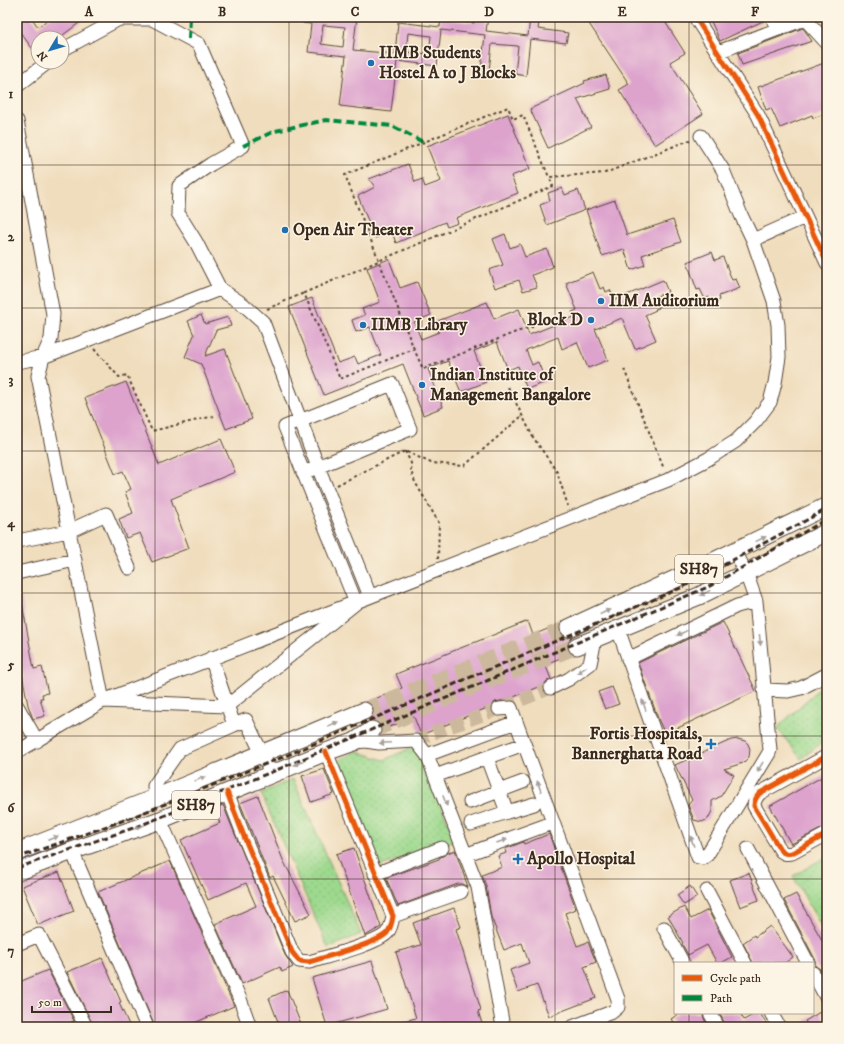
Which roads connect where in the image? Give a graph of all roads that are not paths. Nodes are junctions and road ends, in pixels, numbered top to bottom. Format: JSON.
{"nodes":[{"id":1,"x":695,"y":17,"type":"edge"},
{"id":2,"x":772,"y":17,"type":"edge"},
{"id":3,"x":808,"y":18,"type":"edge"},
{"id":4,"x":778,"y":29,"type":"junction"},
{"id":5,"x":827,"y":43,"type":"edge"},
{"id":6,"x":70,"y":46,"type":"edge"},
{"id":7,"x":718,"y":52,"type":"junction"},
{"id":8,"x":38,"y":70,"type":"edge"},
{"id":9,"x":17,"y":86,"type":"edge"},
{"id":10,"x":17,"y":120,"type":"edge"},
{"id":11,"x":701,"y":136,"type":"road end"},
{"id":12,"x":805,"y":217,"type":"junction"},
{"id":13,"x":753,"y":240,"type":"junction"},
{"id":14,"x":827,"y":263,"type":"edge"},
{"id":15,"x":220,"y":290,"type":"junction"},
{"id":16,"x":43,"y":357,"type":"junction"},
{"id":17,"x":17,"y":362,"type":"edge"},
{"id":18,"x":301,"y":421,"type":"junction"},
{"id":19,"x":318,"y":467,"type":"junction"},
{"id":20,"x":303,"y":472,"type":"junction"},
{"id":21,"x":827,"y":506,"type":"edge"},
{"id":22,"x":69,"y":531,"type":"junction"},
{"id":23,"x":826,"y":535,"type":"edge"},
{"id":24,"x":17,"y":541,"type":"edge"},
{"id":25,"x":735,"y":551,"type":"junction"},
{"id":26,"x":74,"y":560,"type":"junction"},
{"id":27,"x":129,"y":568,"type":"dead end"},
{"id":28,"x":17,"y":573,"type":"edge"},
{"id":29,"x":746,"y":573,"type":"junction"},
{"id":30,"x":370,"y":596,"type":"junction"},
{"id":31,"x":756,"y":601,"type":"junction"},
{"id":32,"x":356,"y":603,"type":"junction"},
{"id":33,"x":569,"y":628,"type":"tunnel mouth"},
{"id":34,"x":618,"y":629,"type":"junction"},
{"id":35,"x":595,"y":639,"type":"junction"},
{"id":36,"x":576,"y":646,"type":"tunnel mouth"},
{"id":37,"x":211,"y":658,"type":"junction"},
{"id":38,"x":628,"y":659,"type":"junction"},
{"id":39,"x":824,"y":676,"type":"dead end"},
{"id":40,"x":551,"y":688,"type":"tunnel mouth"},
{"id":41,"x":765,"y":690,"type":"junction"},
{"id":42,"x":103,"y":701,"type":"junction"},
{"id":43,"x":17,"y":706,"type":"edge"},
{"id":44,"x":226,"y":706,"type":"junction"},
{"id":45,"x":498,"y":709,"type":"dead end"},
{"id":46,"x":364,"y":711,"type":"tunnel mouth"},
{"id":47,"x":516,"y":722,"type":"junction"},
{"id":48,"x":234,"y":725,"type":"junction"},
{"id":49,"x":372,"y":730,"type":"tunnel mouth"},
{"id":50,"x":36,"y":741,"type":"junction"},
{"id":51,"x":354,"y":742,"type":"junction"},
{"id":52,"x":524,"y":744,"type":"junction"},
{"id":53,"x":17,"y":752,"type":"edge"},
{"id":54,"x":326,"y":752,"type":"junction"},
{"id":55,"x":262,"y":754,"type":"junction"},
{"id":56,"x":427,"y":755,"type":"junction"},
{"id":57,"x":827,"y":756,"type":"edge"},
{"id":58,"x":487,"y":758,"type":"junction"},
{"id":59,"x":272,"y":775,"type":"junction"},
{"id":60,"x":435,"y":776,"type":"junction"},
{"id":61,"x":524,"y":782,"type":"dead end"},
{"id":62,"x":500,"y":790,"type":"junction"},
{"id":63,"x":227,"y":792,"type":"junction"},
{"id":64,"x":155,"y":798,"type":"junction"},
{"id":65,"x":470,"y":802,"type":"dead end"},
{"id":66,"x":534,"y":804,"type":"dead end"},
{"id":67,"x":507,"y":812,"type":"junction"},
{"id":68,"x":160,"y":820,"type":"junction"},
{"id":69,"x":552,"y":823,"type":"junction"},
{"id":70,"x":472,"y":824,"type":"dead end"},
{"id":71,"x":827,"y":834,"type":"edge"},
{"id":72,"x":442,"y":848,"type":"dead end"},
{"id":73,"x":748,"y":849,"type":"dead end"},
{"id":74,"x":72,"y":850,"type":"junction"},
{"id":75,"x":17,"y":852,"type":"edge"},
{"id":76,"x":465,"y":855,"type":"junction"},
{"id":77,"x":17,"y":872,"type":"edge"},
{"id":78,"x":376,"y":874,"type":"junction"},
{"id":79,"x":707,"y":891,"type":"dead end"},
{"id":80,"x":462,"y":892,"type":"dead end"},
{"id":81,"x":393,"y":916,"type":"junction"},
{"id":82,"x":664,"y":928,"type":"dead end"},
{"id":83,"x":17,"y":944,"type":"edge"},
{"id":84,"x":682,"y":962,"type":"edge"},
{"id":85,"x":744,"y":962,"type":"edge"},
{"id":86,"x":807,"y":962,"type":"edge"},
{"id":87,"x":814,"y":975,"type":"edge"},
{"id":88,"x":827,"y":999,"type":"edge"},
{"id":89,"x":711,"y":1014,"type":"edge"},
{"id":90,"x":772,"y":1014,"type":"edge"},
{"id":91,"x":86,"y":1027,"type":"edge"},
{"id":92,"x":147,"y":1027,"type":"edge"},
{"id":93,"x":250,"y":1027,"type":"edge"},
{"id":94,"x":503,"y":1027,"type":"edge"},
{"id":95,"x":572,"y":1027,"type":"edge"},
{"id":96,"x":718,"y":1027,"type":"edge"},
{"id":97,"x":779,"y":1027,"type":"edge"}],
"edges":[{"from":1,"to":7,"type":"street"},
{"from":2,"to":4,"type":"street"},
{"from":3,"to":4,"type":"street"},
{"from":3,"to":5,"type":"street"},
{"from":4,"to":7,"type":"street"},
{"from":6,"to":15,"type":"street"},
{"from":7,"to":12,"type":"street"},
{"from":8,"to":9,"type":"street"},
{"from":10,"to":16,"type":"street"},
{"from":11,"to":13,"type":"street"},
{"from":12,"to":13,"type":"street"},
{"from":12,"to":14,"type":"street"},
{"from":13,"to":30,"type":"street"},
{"from":15,"to":16,"type":"street"},
{"from":15,"to":18,"type":"street"},
{"from":16,"to":17,"type":"street"},
{"from":16,"to":22,"type":"street"},
{"from":18,"to":19,"type":"street"},
{"from":18,"to":19,"type":"street"},
{"from":18,"to":20,"type":"street"},
{"from":19,"to":20,"type":"street"},
{"from":19,"to":30,"type":"street"},
{"from":20,"to":32,"type":"street"},
{"from":25,"to":21,"type":"main road","number":"SH87","one_way":true},
{"from":22,"to":24,"type":"street"},
{"from":22,"to":26,"type":"street"},
{"from":22,"to":27,"type":"street"},
{"from":23,"to":29,"type":"main road","number":"SH87"},
{"from":25,"to":29,"type":"street"},
{"from":33,"to":25,"type":"main road","number":"SH87","one_way":true},
{"from":26,"to":28,"type":"street"},
{"from":26,"to":42,"type":"street"},
{"from":29,"to":31,"type":"street"},
{"from":29,"to":34,"type":"main road","number":"SH87","one_way":true},
{"from":30,"to":32,"type":"street"},
{"from":31,"to":38,"type":"street","one_way":true},
{"from":31,"to":41,"type":"street","one_way":true},
{"from":32,"to":37,"type":"street"},
{"from":32,"to":44,"type":"street"},
{"from":34,"to":35,"type":"main road","number":"SH87"},
{"from":34,"to":38,"type":"street"},
{"from":35,"to":36,"type":"main road","number":"SH87"},
{"from":35,"to":40,"type":"street","one_way":true},
{"from":37,"to":42,"type":"street"},
{"from":37,"to":44,"type":"street"},
{"from":41,"to":38,"type":"street","one_way":true},
{"from":39,"to":41,"type":"street"},
{"from":42,"to":44,"type":"street"},
{"from":42,"to":50,"type":"street"},
{"from":43,"to":50,"type":"street"},
{"from":44,"to":48,"type":"street"},
{"from":45,"to":47,"type":"street"},
{"from":55,"to":46,"type":"main road","number":"SH87","one_way":true},
{"from":47,"to":52,"type":"street"},
{"from":47,"to":56,"type":"street"},
{"from":48,"to":55,"type":"street"},
{"from":48,"to":64,"type":"street"},
{"from":49,"to":51,"type":"main road","number":"SH87"},
{"from":50,"to":53,"type":"street"},
{"from":51,"to":54,"type":"main road","number":"SH87"},
{"from":56,"to":51,"type":"street","one_way":true},
{"from":52,"to":58,"type":"street"},
{"from":69,"to":52,"type":"street","one_way":true},
{"from":54,"to":59,"type":"main road","number":"SH87","one_way":true},
{"from":54,"to":78,"type":"street"},
{"from":55,"to":59,"type":"street"},
{"from":64,"to":55,"type":"main road","number":"SH87","one_way":true},
{"from":56,"to":60,"type":"street"},
{"from":57,"to":71,"type":"street"},
{"from":58,"to":60,"type":"street"},
{"from":58,"to":62,"type":"street"},
{"from":59,"to":63,"type":"main road","number":"SH87"},
{"from":60,"to":76,"type":"street","one_way":true},
{"from":61,"to":62,"type":"street"},
{"from":62,"to":65,"type":"street"},
{"from":62,"to":67,"type":"street"},
{"from":63,"to":68,"type":"main road","number":"SH87"},
{"from":63,"to":81,"type":"street"},
{"from":75,"to":64,"type":"main road","number":"SH87","one_way":true},
{"from":66,"to":67,"type":"street"},
{"from":67,"to":70,"type":"street"},
{"from":68,"to":74,"type":"main road","number":"SH87","one_way":true},
{"from":68,"to":93,"type":"street"},
{"from":76,"to":69,"type":"street","one_way":true},
{"from":69,"to":95,"type":"street"},
{"from":72,"to":78,"type":"street"},
{"from":73,"to":86,"type":"street"},
{"from":74,"to":77,"type":"main road","number":"SH87"},
{"from":74,"to":92,"type":"street"},
{"from":76,"to":94,"type":"street"},
{"from":78,"to":81,"type":"street"},
{"from":79,"to":85,"type":"street"},
{"from":80,"to":81,"type":"street"},
{"from":82,"to":84,"type":"street"},
{"from":83,"to":91,"type":"street"},
{"from":87,"to":88,"type":"street"},
{"from":89,"to":96,"type":"street"},
{"from":90,"to":97,"type":"street"}]}
